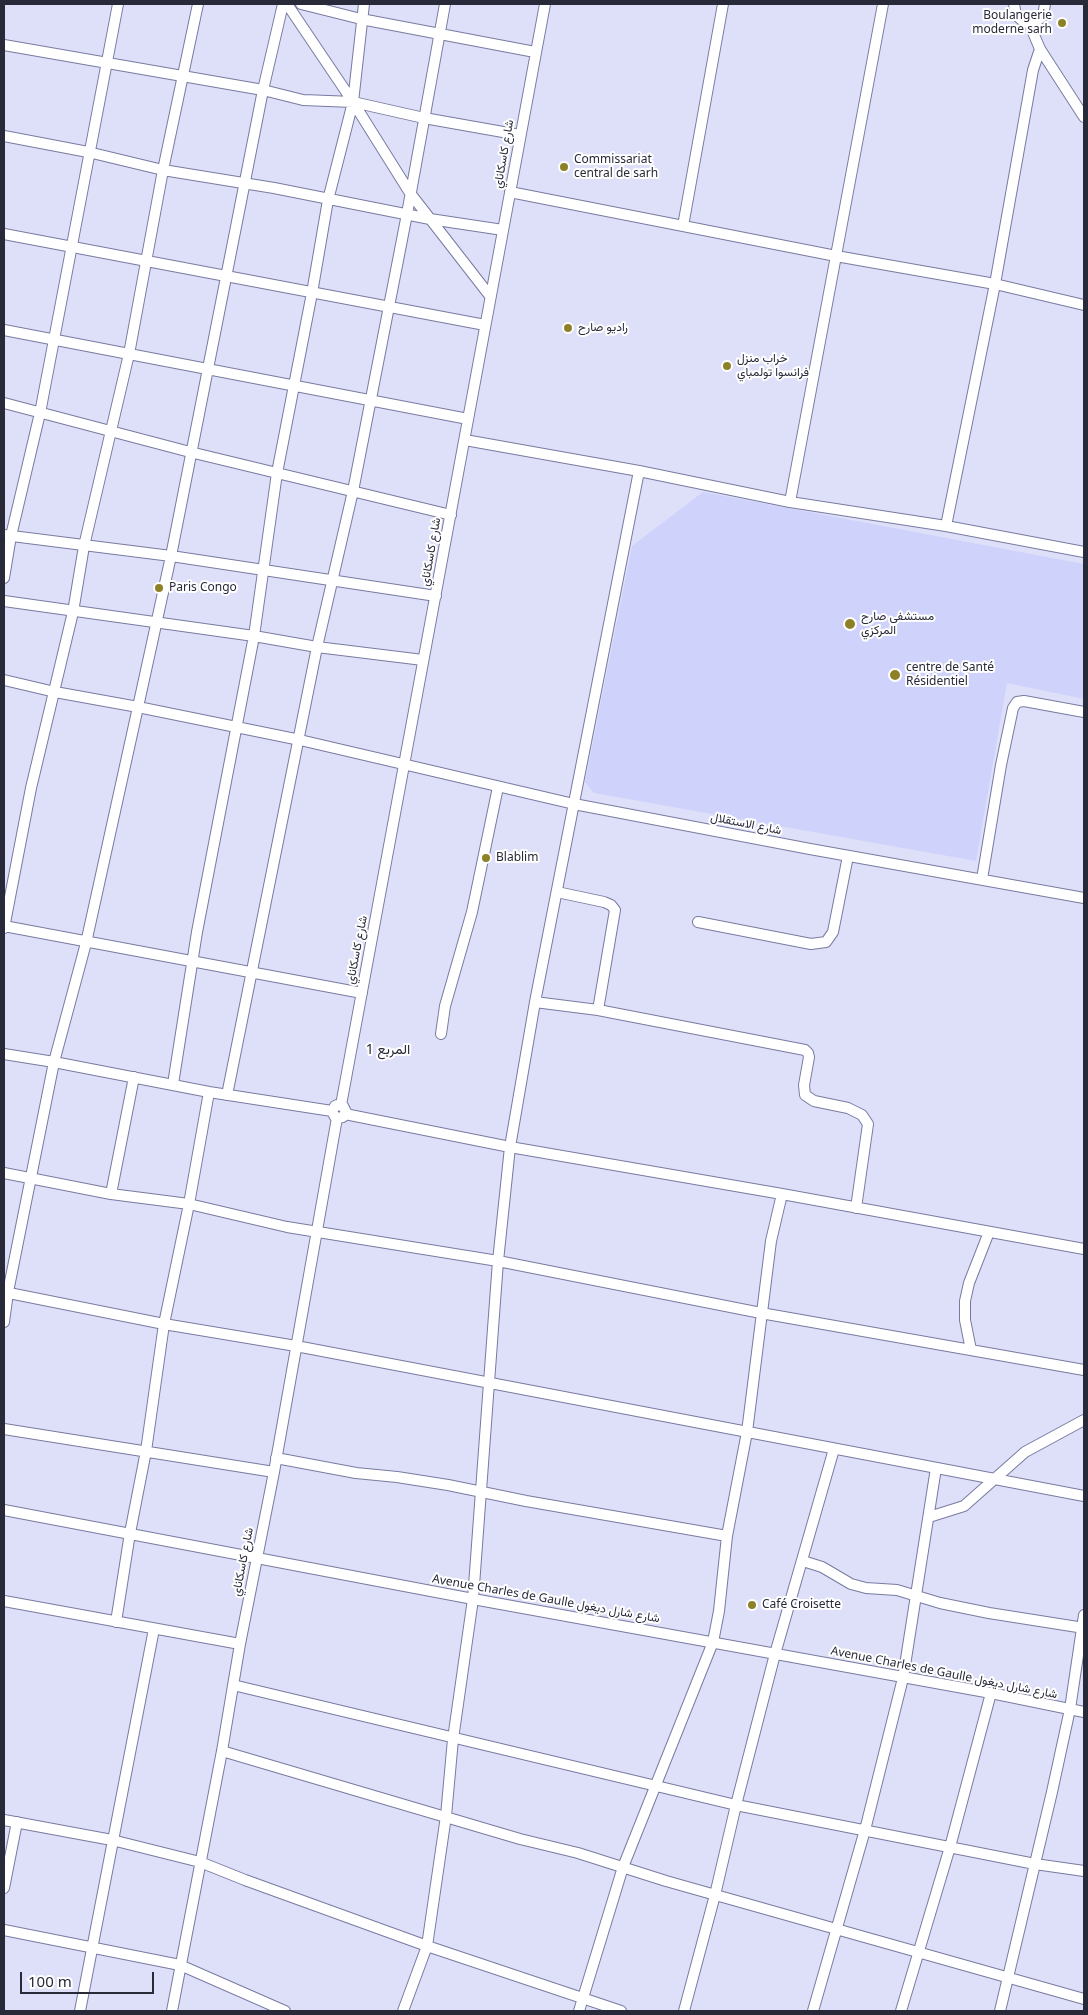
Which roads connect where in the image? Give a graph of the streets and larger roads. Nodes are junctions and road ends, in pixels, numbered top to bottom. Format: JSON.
{"nodes":[{"id":1,"x":118,"y":4,"type":"edge"},
{"id":2,"x":198,"y":4,"type":"edge"},
{"id":3,"x":283,"y":4,"type":"edge"},
{"id":4,"x":287,"y":4,"type":"edge"},
{"id":5,"x":301,"y":4,"type":"edge"},
{"id":6,"x":364,"y":4,"type":"edge"},
{"id":7,"x":445,"y":4,"type":"edge"},
{"id":8,"x":545,"y":4,"type":"edge"},
{"id":9,"x":723,"y":4,"type":"edge"},
{"id":10,"x":883,"y":4,"type":"edge"},
{"id":11,"x":1014,"y":4,"type":"edge"},
{"id":12,"x":1045,"y":4,"type":"edge"},
{"id":13,"x":361,"y":19,"type":"junction"},
{"id":14,"x":1029,"y":23,"type":"junction"},
{"id":15,"x":438,"y":34,"type":"junction"},
{"id":16,"x":4,"y":45,"type":"edge"},
{"id":17,"x":1040,"y":49,"type":"junction"},
{"id":18,"x":536,"y":52,"type":"junction"},
{"id":19,"x":106,"y":64,"type":"junction"},
{"id":20,"x":182,"y":77,"type":"junction"},
{"id":21,"x":262,"y":90,"type":"junction"},
{"id":22,"x":353,"y":102,"type":"junction"},
{"id":23,"x":1084,"y":117,"type":"edge"},
{"id":24,"x":424,"y":118,"type":"junction"},
{"id":25,"x":520,"y":135,"type":"junction"},
{"id":26,"x":4,"y":136,"type":"edge"},
{"id":27,"x":88,"y":152,"type":"junction"},
{"id":28,"x":163,"y":170,"type":"junction"},
{"id":29,"x":244,"y":184,"type":"junction"},
{"id":30,"x":510,"y":192,"type":"junction"},
{"id":31,"x":410,"y":193,"type":"junction"},
{"id":32,"x":328,"y":200,"type":"junction"},
{"id":33,"x":407,"y":214,"type":"junction"},
{"id":34,"x":430,"y":219,"type":"junction"},
{"id":35,"x":683,"y":226,"type":"junction"},
{"id":36,"x":503,"y":230,"type":"junction"},
{"id":37,"x":4,"y":234,"type":"edge"},
{"id":38,"x":72,"y":247,"type":"junction"},
{"id":39,"x":836,"y":256,"type":"junction"},
{"id":40,"x":146,"y":262,"type":"junction"},
{"id":41,"x":226,"y":276,"type":"junction"},
{"id":42,"x":995,"y":284,"type":"junction"},
{"id":43,"x":312,"y":293,"type":"junction"},
{"id":44,"x":490,"y":296,"type":"junction"},
{"id":45,"x":1084,"y":305,"type":"edge"},
{"id":46,"x":388,"y":308,"type":"junction"},
{"id":47,"x":485,"y":325,"type":"junction"},
{"id":48,"x":4,"y":330,"type":"edge"},
{"id":49,"x":54,"y":338,"type":"junction"},
{"id":50,"x":129,"y":354,"type":"junction"},
{"id":51,"x":206,"y":369,"type":"junction"},
{"id":52,"x":293,"y":385,"type":"junction"},
{"id":53,"x":370,"y":399,"type":"junction"},
{"id":54,"x":4,"y":403,"type":"edge"},
{"id":55,"x":40,"y":413,"type":"junction"},
{"id":56,"x":468,"y":419,"type":"junction"},
{"id":57,"x":112,"y":432,"type":"junction"},
{"id":58,"x":465,"y":440,"type":"junction"},
{"id":59,"x":190,"y":452,"type":"junction"},
{"id":60,"x":639,"y":471,"type":"junction"},
{"id":61,"x":276,"y":472,"type":"junction"},
{"id":62,"x":353,"y":491,"type":"junction"},
{"id":63,"x":790,"y":502,"type":"junction"},
{"id":64,"x":450,"y":515,"type":"junction"},
{"id":65,"x":946,"y":526,"type":"junction"},
{"id":66,"x":8,"y":535,"type":"edge"},
{"id":67,"x":84,"y":546,"type":"junction"},
{"id":68,"x":1084,"y":552,"type":"edge"},
{"id":69,"x":171,"y":556,"type":"junction"},
{"id":70,"x":264,"y":571,"type":"junction"},
{"id":71,"x":4,"y":578,"type":"edge"},
{"id":72,"x":333,"y":580,"type":"junction"},
{"id":73,"x":436,"y":596,"type":"junction"},
{"id":74,"x":4,"y":602,"type":"edge"},
{"id":75,"x":72,"y":612,"type":"junction"},
{"id":76,"x":156,"y":623,"type":"junction"},
{"id":77,"x":254,"y":636,"type":"junction"},
{"id":78,"x":317,"y":647,"type":"junction"},
{"id":79,"x":423,"y":660,"type":"junction"},
{"id":80,"x":4,"y":680,"type":"edge"},
{"id":81,"x":55,"y":692,"type":"junction"},
{"id":82,"x":138,"y":706,"type":"junction"},
{"id":83,"x":1084,"y":712,"type":"edge"},
{"id":84,"x":235,"y":728,"type":"junction"},
{"id":85,"x":300,"y":740,"type":"junction"},
{"id":86,"x":404,"y":766,"type":"junction"},
{"id":87,"x":498,"y":787,"type":"junction"},
{"id":88,"x":574,"y":804,"type":"junction"},
{"id":89,"x":848,"y":856,"type":"junction"},
{"id":90,"x":982,"y":879,"type":"junction"},
{"id":91,"x":557,"y":892,"type":"junction"},
{"id":92,"x":1084,"y":898,"type":"edge"},
{"id":93,"x":698,"y":922,"type":"dead end"},
{"id":94,"x":4,"y":927,"type":"edge"},
{"id":95,"x":86,"y":942,"type":"junction"},
{"id":96,"x":193,"y":962,"type":"junction"},
{"id":97,"x":253,"y":972,"type":"junction"},
{"id":98,"x":362,"y":993,"type":"junction"},
{"id":99,"x":535,"y":1002,"type":"junction"},
{"id":100,"x":598,"y":1010,"type":"junction"},
{"id":101,"x":441,"y":1034,"type":"dead end"},
{"id":102,"x":4,"y":1054,"type":"edge"},
{"id":103,"x":54,"y":1062,"type":"junction"},
{"id":104,"x":134,"y":1077,"type":"junction"},
{"id":105,"x":173,"y":1084,"type":"junction"},
{"id":106,"x":209,"y":1092,"type":"junction"},
{"id":107,"x":227,"y":1095,"type":"junction"},
{"id":108,"x":338,"y":1115,"type":"junction"},
{"id":109,"x":510,"y":1147,"type":"junction"},
{"id":110,"x":4,"y":1173,"type":"edge"},
{"id":111,"x":30,"y":1177,"type":"junction"},
{"id":112,"x":112,"y":1194,"type":"junction"},
{"id":113,"x":782,"y":1194,"type":"junction"},
{"id":114,"x":189,"y":1204,"type":"junction"},
{"id":115,"x":856,"y":1208,"type":"junction"},
{"id":116,"x":318,"y":1232,"type":"junction"},
{"id":117,"x":989,"y":1232,"type":"junction"},
{"id":118,"x":1084,"y":1249,"type":"edge"},
{"id":119,"x":498,"y":1261,"type":"junction"},
{"id":120,"x":6,"y":1292,"type":"edge"},
{"id":121,"x":761,"y":1313,"type":"junction"},
{"id":122,"x":4,"y":1322,"type":"edge"},
{"id":123,"x":164,"y":1324,"type":"junction"},
{"id":124,"x":296,"y":1346,"type":"junction"},
{"id":125,"x":971,"y":1350,"type":"junction"},
{"id":126,"x":1084,"y":1370,"type":"edge"},
{"id":127,"x":488,"y":1383,"type":"junction"},
{"id":128,"x":1084,"y":1420,"type":"edge"},
{"id":129,"x":4,"y":1428,"type":"edge"},
{"id":130,"x":747,"y":1432,"type":"junction"},
{"id":131,"x":834,"y":1449,"type":"junction"},
{"id":132,"x":146,"y":1451,"type":"junction"},
{"id":133,"x":276,"y":1458,"type":"junction"},
{"id":134,"x":936,"y":1468,"type":"junction"},
{"id":135,"x":274,"y":1472,"type":"junction"},
{"id":136,"x":994,"y":1478,"type":"junction"},
{"id":137,"x":481,"y":1492,"type":"junction"},
{"id":138,"x":1084,"y":1496,"type":"edge"},
{"id":139,"x":4,"y":1510,"type":"edge"},
{"id":140,"x":929,"y":1517,"type":"junction"},
{"id":141,"x":130,"y":1534,"type":"junction"},
{"id":142,"x":727,"y":1536,"type":"junction"},
{"id":143,"x":257,"y":1557,"type":"junction"},
{"id":144,"x":803,"y":1561,"type":"junction"},
{"id":145,"x":916,"y":1595,"type":"junction"},
{"id":146,"x":473,"y":1599,"type":"junction"},
{"id":147,"x":4,"y":1601,"type":"edge"},
{"id":148,"x":1084,"y":1615,"type":"edge"},
{"id":149,"x":116,"y":1622,"type":"junction"},
{"id":150,"x":1083,"y":1628,"type":"edge"},
{"id":151,"x":154,"y":1629,"type":"junction"},
{"id":152,"x":713,"y":1642,"type":"junction"},
{"id":153,"x":240,"y":1644,"type":"junction"},
{"id":154,"x":775,"y":1654,"type":"junction"},
{"id":155,"x":903,"y":1678,"type":"junction"},
{"id":156,"x":233,"y":1685,"type":"junction"},
{"id":157,"x":991,"y":1693,"type":"junction"},
{"id":158,"x":1070,"y":1709,"type":"junction"},
{"id":159,"x":1084,"y":1712,"type":"edge"},
{"id":160,"x":454,"y":1739,"type":"junction"},
{"id":161,"x":222,"y":1751,"type":"junction"},
{"id":162,"x":654,"y":1787,"type":"junction"},
{"id":163,"x":736,"y":1805,"type":"junction"},
{"id":164,"x":446,"y":1816,"type":"junction"},
{"id":165,"x":4,"y":1820,"type":"edge"},
{"id":166,"x":17,"y":1822,"type":"junction"},
{"id":167,"x":866,"y":1830,"type":"junction"},
{"id":168,"x":112,"y":1840,"type":"junction"},
{"id":169,"x":950,"y":1847,"type":"junction"},
{"id":170,"x":200,"y":1862,"type":"junction"},
{"id":171,"x":1035,"y":1864,"type":"junction"},
{"id":172,"x":623,"y":1867,"type":"junction"},
{"id":173,"x":1084,"y":1872,"type":"edge"},
{"id":174,"x":4,"y":1888,"type":"edge"},
{"id":175,"x":715,"y":1894,"type":"junction"},
{"id":176,"x":836,"y":1928,"type":"junction"},
{"id":177,"x":4,"y":1930,"type":"edge"},
{"id":178,"x":427,"y":1946,"type":"junction"},
{"id":179,"x":92,"y":1948,"type":"junction"},
{"id":180,"x":918,"y":1952,"type":"junction"},
{"id":181,"x":180,"y":1965,"type":"junction"},
{"id":182,"x":1007,"y":1978,"type":"junction"},
{"id":183,"x":583,"y":1999,"type":"junction"},
{"id":184,"x":1084,"y":1999,"type":"edge"},
{"id":185,"x":80,"y":2011,"type":"edge"},
{"id":186,"x":172,"y":2011,"type":"edge"},
{"id":187,"x":285,"y":2011,"type":"edge"},
{"id":188,"x":403,"y":2011,"type":"edge"},
{"id":189,"x":580,"y":2011,"type":"edge"},
{"id":190,"x":621,"y":2011,"type":"edge"},
{"id":191,"x":684,"y":2011,"type":"edge"},
{"id":192,"x":813,"y":2011,"type":"edge"},
{"id":193,"x":901,"y":2011,"type":"edge"},
{"id":194,"x":1000,"y":2011,"type":"edge"}],
"edges":[{"from":1,"to":19,"type":"street"},
{"from":2,"to":20,"type":"street"},
{"from":3,"to":21,"type":"street"},
{"from":4,"to":22,"type":"street"},
{"from":5,"to":13,"type":"street"},
{"from":6,"to":13,"type":"street"},
{"from":7,"to":15,"type":"street"},
{"from":8,"to":18,"type":"street","name":"شارع كاسكاناي"},
{"from":9,"to":35,"type":"street"},
{"from":10,"to":39,"type":"street"},
{"from":11,"to":14,"type":"street"},
{"from":12,"to":14,"type":"street"},
{"from":13,"to":15,"type":"street"},
{"from":13,"to":22,"type":"street"},
{"from":14,"to":17,"type":"street"},
{"from":15,"to":18,"type":"street"},
{"from":15,"to":24,"type":"street"},
{"from":16,"to":19,"type":"street"},
{"from":17,"to":23,"type":"street"},
{"from":17,"to":42,"type":"street"},
{"from":18,"to":25,"type":"street","name":"شارع كاسكاناي"},
{"from":19,"to":20,"type":"street"},
{"from":19,"to":27,"type":"street"},
{"from":20,"to":21,"type":"street"},
{"from":20,"to":28,"type":"street"},
{"from":21,"to":22,"type":"street"},
{"from":21,"to":29,"type":"street"},
{"from":22,"to":24,"type":"street"},
{"from":22,"to":31,"type":"street"},
{"from":22,"to":32,"type":"street"},
{"from":24,"to":25,"type":"street"},
{"from":24,"to":31,"type":"street"},
{"from":25,"to":30,"type":"street","name":"شارع كاسكاناي"},
{"from":26,"to":27,"type":"street"},
{"from":27,"to":28,"type":"street"},
{"from":27,"to":38,"type":"street"},
{"from":28,"to":29,"type":"street"},
{"from":28,"to":40,"type":"street"},
{"from":29,"to":32,"type":"street"},
{"from":29,"to":41,"type":"street"},
{"from":30,"to":35,"type":"street"},
{"from":30,"to":36,"type":"street","name":"شارع كاسكاناي"},
{"from":31,"to":33,"type":"street"},
{"from":31,"to":34,"type":"street"},
{"from":32,"to":33,"type":"street"},
{"from":32,"to":43,"type":"street"},
{"from":33,"to":34,"type":"street"},
{"from":33,"to":46,"type":"street"},
{"from":34,"to":36,"type":"street"},
{"from":34,"to":44,"type":"street"},
{"from":35,"to":39,"type":"street"},
{"from":36,"to":44,"type":"street","name":"شارع كاسكاناي"},
{"from":37,"to":38,"type":"street"},
{"from":38,"to":40,"type":"street"},
{"from":38,"to":49,"type":"street"},
{"from":39,"to":42,"type":"street"},
{"from":39,"to":63,"type":"street"},
{"from":40,"to":41,"type":"street"},
{"from":40,"to":50,"type":"street"},
{"from":41,"to":43,"type":"street"},
{"from":41,"to":51,"type":"street"},
{"from":42,"to":45,"type":"street"},
{"from":42,"to":65,"type":"street"},
{"from":43,"to":46,"type":"street"},
{"from":43,"to":52,"type":"street"},
{"from":44,"to":47,"type":"street","name":"شارع كاسكاناي"},
{"from":46,"to":47,"type":"street"},
{"from":46,"to":53,"type":"street"},
{"from":47,"to":56,"type":"street","name":"شارع كاسكاناي"},
{"from":48,"to":49,"type":"street"},
{"from":49,"to":50,"type":"street"},
{"from":49,"to":55,"type":"street"},
{"from":50,"to":51,"type":"street"},
{"from":50,"to":57,"type":"street"},
{"from":51,"to":52,"type":"street"},
{"from":51,"to":59,"type":"street"},
{"from":52,"to":53,"type":"street"},
{"from":52,"to":61,"type":"street"},
{"from":53,"to":56,"type":"street"},
{"from":53,"to":62,"type":"street"},
{"from":54,"to":55,"type":"street"},
{"from":55,"to":57,"type":"street"},
{"from":55,"to":66,"type":"street"},
{"from":56,"to":58,"type":"street","name":"شارع كاسكاناي"},
{"from":57,"to":59,"type":"street"},
{"from":57,"to":67,"type":"street"},
{"from":58,"to":60,"type":"street"},
{"from":58,"to":64,"type":"street","name":"شارع كاسكاناي"},
{"from":59,"to":61,"type":"street"},
{"from":59,"to":69,"type":"street"},
{"from":60,"to":63,"type":"street"},
{"from":60,"to":88,"type":"street"},
{"from":61,"to":62,"type":"street"},
{"from":61,"to":70,"type":"street"},
{"from":62,"to":64,"type":"street"},
{"from":62,"to":72,"type":"street"},
{"from":63,"to":65,"type":"street"},
{"from":64,"to":73,"type":"street","name":"شارع كاسكاناي"},
{"from":65,"to":68,"type":"street"},
{"from":66,"to":67,"type":"street"},
{"from":66,"to":71,"type":"street"},
{"from":67,"to":69,"type":"street"},
{"from":67,"to":75,"type":"street"},
{"from":69,"to":70,"type":"street"},
{"from":69,"to":76,"type":"street"},
{"from":70,"to":72,"type":"street"},
{"from":70,"to":77,"type":"street"},
{"from":72,"to":73,"type":"street"},
{"from":72,"to":78,"type":"street"},
{"from":73,"to":79,"type":"street","name":"شارع كاسكاناي"},
{"from":74,"to":75,"type":"street"},
{"from":75,"to":76,"type":"street"},
{"from":75,"to":81,"type":"street"},
{"from":76,"to":77,"type":"street"},
{"from":76,"to":82,"type":"street"},
{"from":77,"to":78,"type":"street"},
{"from":77,"to":84,"type":"street"},
{"from":78,"to":79,"type":"street"},
{"from":78,"to":85,"type":"street"},
{"from":79,"to":86,"type":"street","name":"شارع كاسكاناي"},
{"from":80,"to":81,"type":"street","name":"شارع الاستقلال"},
{"from":81,"to":82,"type":"street","name":"شارع الاستقلال"},
{"from":81,"to":94,"type":"street"},
{"from":82,"to":84,"type":"street","name":"شارع الاستقلال"},
{"from":82,"to":95,"type":"street"},
{"from":83,"to":90,"type":"street"},
{"from":84,"to":85,"type":"street","name":"شارع الاستقلال"},
{"from":84,"to":96,"type":"street"},
{"from":85,"to":86,"type":"street","name":"شارع الاستقلال"},
{"from":85,"to":97,"type":"street"},
{"from":86,"to":87,"type":"street","name":"شارع الاستقلال"},
{"from":86,"to":98,"type":"street","name":"شارع كاسكاناي"},
{"from":87,"to":88,"type":"street","name":"شارع الاستقلال"},
{"from":87,"to":101,"type":"street"},
{"from":88,"to":89,"type":"street","name":"شارع الاستقلال"},
{"from":88,"to":91,"type":"street"},
{"from":89,"to":90,"type":"street","name":"شارع الاستقلال"},
{"from":89,"to":93,"type":"street"},
{"from":90,"to":92,"type":"street","name":"شارع الاستقلال"},
{"from":91,"to":99,"type":"street"},
{"from":91,"to":100,"type":"street"},
{"from":94,"to":95,"type":"street"},
{"from":95,"to":96,"type":"street"},
{"from":95,"to":103,"type":"street"},
{"from":96,"to":97,"type":"street"},
{"from":96,"to":105,"type":"street"},
{"from":97,"to":98,"type":"street"},
{"from":97,"to":107,"type":"street"},
{"from":98,"to":108,"type":"street","name":"شارع كاسكاناي"},
{"from":99,"to":100,"type":"street"},
{"from":99,"to":109,"type":"street"},
{"from":100,"to":115,"type":"street"},
{"from":102,"to":103,"type":"street"},
{"from":103,"to":104,"type":"street"},
{"from":103,"to":111,"type":"street"},
{"from":104,"to":105,"type":"street"},
{"from":104,"to":112,"type":"street"},
{"from":105,"to":106,"type":"street"},
{"from":106,"to":107,"type":"street"},
{"from":106,"to":114,"type":"street"},
{"from":107,"to":108,"type":"street"},
{"from":108,"to":109,"type":"street"},
{"from":108,"to":116,"type":"street","name":"شارع كاسكاناي"},
{"from":109,"to":113,"type":"street"},
{"from":109,"to":119,"type":"street"},
{"from":110,"to":111,"type":"street"},
{"from":111,"to":112,"type":"street"},
{"from":111,"to":120,"type":"street"},
{"from":112,"to":114,"type":"street"},
{"from":113,"to":115,"type":"street"},
{"from":113,"to":121,"type":"street"},
{"from":114,"to":116,"type":"street"},
{"from":114,"to":123,"type":"street"},
{"from":115,"to":117,"type":"street"},
{"from":116,"to":119,"type":"street"},
{"from":116,"to":124,"type":"street","name":"شارع كاسكاناي"},
{"from":117,"to":118,"type":"street"},
{"from":117,"to":125,"type":"street"},
{"from":119,"to":121,"type":"street"},
{"from":119,"to":127,"type":"street"},
{"from":120,"to":122,"type":"street"},
{"from":120,"to":123,"type":"street"},
{"from":121,"to":125,"type":"street"},
{"from":121,"to":130,"type":"street"},
{"from":123,"to":124,"type":"street"},
{"from":123,"to":132,"type":"street"},
{"from":124,"to":127,"type":"street"},
{"from":124,"to":133,"type":"street","name":"شارع كاسكاناي"},
{"from":125,"to":126,"type":"street"},
{"from":127,"to":130,"type":"street"},
{"from":127,"to":137,"type":"street"},
{"from":128,"to":136,"type":"street"},
{"from":129,"to":132,"type":"street"},
{"from":130,"to":131,"type":"street"},
{"from":130,"to":142,"type":"street"},
{"from":131,"to":134,"type":"street"},
{"from":131,"to":144,"type":"street"},
{"from":132,"to":135,"type":"street"},
{"from":132,"to":141,"type":"street"},
{"from":133,"to":135,"type":"street","name":"شارع كاسكاناي"},
{"from":133,"to":137,"type":"street"},
{"from":134,"to":136,"type":"street"},
{"from":134,"to":140,"type":"street"},
{"from":135,"to":143,"type":"street","name":"شارع كاسكاناي"},
{"from":136,"to":138,"type":"street"},
{"from":136,"to":140,"type":"street"},
{"from":137,"to":142,"type":"street"},
{"from":137,"to":146,"type":"street"},
{"from":139,"to":141,"type":"street","name":"Avenue Charles de Gaulle شارع شارل ديغول"},
{"from":140,"to":145,"type":"street"},
{"from":141,"to":143,"type":"street","name":"Avenue Charles de Gaulle شارع شارل ديغول"},
{"from":141,"to":149,"type":"street"},
{"from":142,"to":152,"type":"street"},
{"from":143,"to":146,"type":"street","name":"Avenue Charles de Gaulle شارع شارل ديغول"},
{"from":143,"to":153,"type":"street","name":"شارع كاسكاناي"},
{"from":144,"to":145,"type":"street"},
{"from":144,"to":154,"type":"street"},
{"from":145,"to":150,"type":"street"},
{"from":145,"to":155,"type":"street"},
{"from":146,"to":152,"type":"street","name":"Avenue Charles de Gaulle شارع شارل ديغول"},
{"from":146,"to":160,"type":"street"},
{"from":147,"to":149,"type":"street"},
{"from":148,"to":150,"type":"street"},
{"from":149,"to":151,"type":"street"},
{"from":150,"to":158,"type":"street"},
{"from":151,"to":153,"type":"street"},
{"from":151,"to":168,"type":"street"},
{"from":152,"to":154,"type":"street","name":"Avenue Charles de Gaulle شارع شارل ديغول"},
{"from":152,"to":162,"type":"street"},
{"from":153,"to":156,"type":"street","name":"شارع كاسكاناي"},
{"from":154,"to":155,"type":"street","name":"Avenue Charles de Gaulle شارع شارل ديغول"},
{"from":154,"to":163,"type":"street"},
{"from":155,"to":157,"type":"street","name":"Avenue Charles de Gaulle شارع شارل ديغول"},
{"from":155,"to":167,"type":"street"},
{"from":156,"to":160,"type":"street"},
{"from":156,"to":161,"type":"street","name":"شارع كاسكاناي"},
{"from":157,"to":158,"type":"street","name":"Avenue Charles de Gaulle شارع شارل ديغول"},
{"from":157,"to":169,"type":"street"},
{"from":158,"to":159,"type":"street","name":"Avenue Charles de Gaulle شارع شارل ديغول"},
{"from":158,"to":171,"type":"street"},
{"from":160,"to":162,"type":"street"},
{"from":160,"to":164,"type":"street"},
{"from":161,"to":164,"type":"street"},
{"from":161,"to":170,"type":"street","name":"شارع كاسكاناي"},
{"from":162,"to":163,"type":"street"},
{"from":162,"to":172,"type":"street"},
{"from":163,"to":167,"type":"street"},
{"from":163,"to":175,"type":"street"},
{"from":164,"to":172,"type":"street"},
{"from":164,"to":178,"type":"street"},
{"from":165,"to":166,"type":"street"},
{"from":166,"to":168,"type":"street"},
{"from":166,"to":174,"type":"street"},
{"from":167,"to":169,"type":"street"},
{"from":167,"to":176,"type":"street"},
{"from":168,"to":170,"type":"street"},
{"from":168,"to":179,"type":"street"},
{"from":169,"to":171,"type":"street"},
{"from":169,"to":180,"type":"street"},
{"from":170,"to":178,"type":"street"},
{"from":170,"to":181,"type":"street","name":"شارع كاسكاناي"},
{"from":171,"to":173,"type":"street"},
{"from":171,"to":182,"type":"street"},
{"from":172,"to":175,"type":"street"},
{"from":172,"to":183,"type":"street"},
{"from":175,"to":176,"type":"street"},
{"from":175,"to":191,"type":"street"},
{"from":176,"to":180,"type":"street"},
{"from":176,"to":192,"type":"street"},
{"from":177,"to":179,"type":"street"},
{"from":178,"to":183,"type":"street"},
{"from":178,"to":188,"type":"street"},
{"from":179,"to":181,"type":"street"},
{"from":179,"to":185,"type":"street"},
{"from":180,"to":182,"type":"street"},
{"from":180,"to":193,"type":"street"},
{"from":181,"to":186,"type":"street","name":"شارع كاسكاناي"},
{"from":181,"to":187,"type":"street"},
{"from":182,"to":184,"type":"street"},
{"from":182,"to":194,"type":"street"},
{"from":183,"to":189,"type":"street"},
{"from":183,"to":190,"type":"street"}]}
